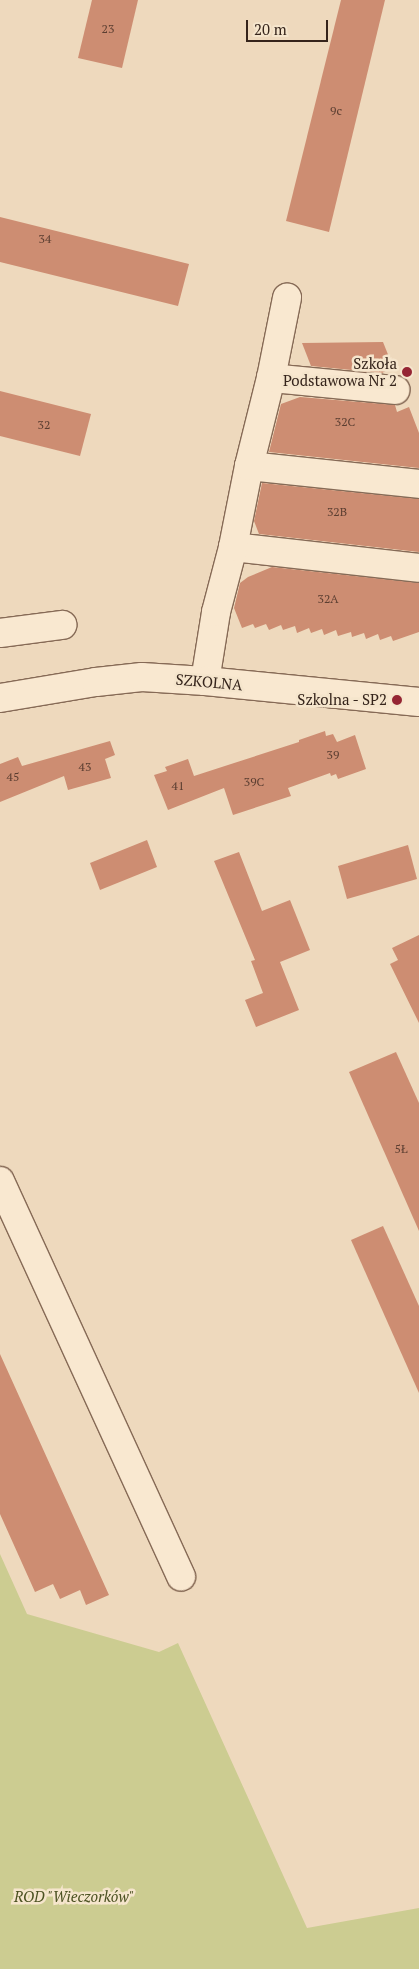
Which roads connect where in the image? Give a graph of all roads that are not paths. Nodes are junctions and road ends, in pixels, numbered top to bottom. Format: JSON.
{"nodes":[{"id":1,"x":287,"y":298,"type":"dead end"},
{"id":2,"x":271,"y":378,"type":"junction"},
{"id":3,"x":395,"y":390,"type":"dead end"},
{"id":4,"x":249,"y":466,"type":"junction"},
{"id":5,"x":419,"y":484,"type":"edge"},
{"id":6,"x":233,"y":547,"type":"junction"},
{"id":7,"x":419,"y":568,"type":"edge"},
{"id":8,"x":62,"y":624,"type":"dead end"},
{"id":9,"x":0,"y":633,"type":"edge"},
{"id":10,"x":205,"y":681,"type":"junction"},
{"id":11,"x":0,"y":698,"type":"edge"},
{"id":12,"x":419,"y":702,"type":"edge"},
{"id":13,"x":0,"y":1181,"type":"edge"},
{"id":14,"x":180,"y":1577,"type":"dead end"}],
"edges":[{"from":1,"to":2,"type":"street"},
{"from":2,"to":3,"type":"street"},
{"from":2,"to":4,"type":"street"},
{"from":4,"to":5,"type":"street"},
{"from":4,"to":6,"type":"street"},
{"from":6,"to":7,"type":"street"},
{"from":6,"to":10,"type":"street"},
{"from":8,"to":9,"type":"street"},
{"from":10,"to":11,"type":"street","name":"SZKOLNA"},
{"from":10,"to":12,"type":"street","name":"SZKOLNA"},
{"from":13,"to":14,"type":"street"}]}
